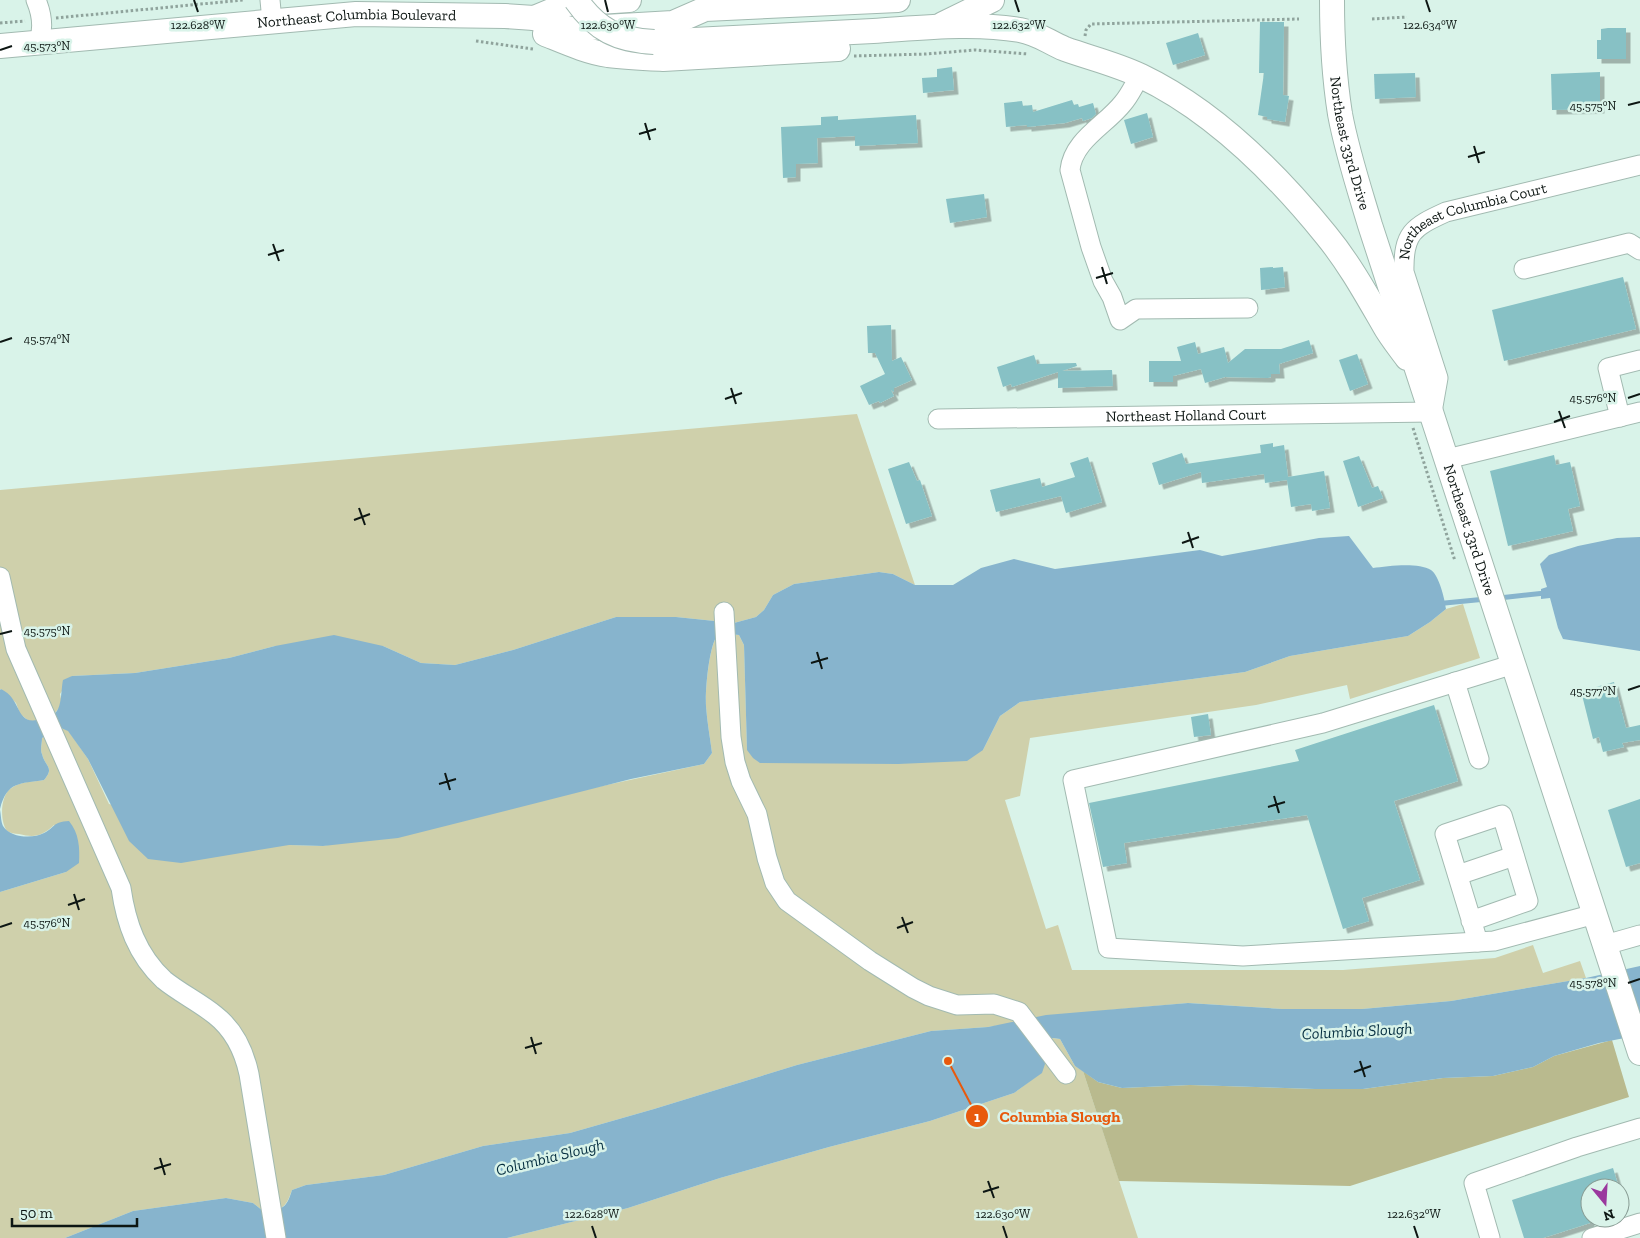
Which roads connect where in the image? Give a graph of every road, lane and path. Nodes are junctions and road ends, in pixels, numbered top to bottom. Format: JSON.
{"nodes":[{"id":1,"x":36,"y":0,"type":"edge"},
{"id":2,"x":242,"y":0,"type":"edge"},
{"id":3,"x":576,"y":0,"type":"edge"},
{"id":4,"x":629,"y":0,"type":"edge"},
{"id":5,"x":681,"y":0,"type":"edge"},
{"id":6,"x":898,"y":0,"type":"edge"},
{"id":7,"x":992,"y":0,"type":"edge"},
{"id":8,"x":1332,"y":0,"type":"edge"},
{"id":9,"x":536,"y":9,"type":"edge"},
{"id":10,"x":705,"y":9,"type":"junction"},
{"id":11,"x":271,"y":10,"type":"edge"},
{"id":12,"x":505,"y":16,"type":"junction"},
{"id":13,"x":1407,"y":18,"type":"dead end"},
{"id":14,"x":1299,"y":19,"type":"dead end"},
{"id":15,"x":1372,"y":19,"type":"dead end"},
{"id":16,"x":0,"y":23,"type":"edge"},
{"id":17,"x":936,"y":27,"type":"junction"},
{"id":18,"x":40,"y":31,"type":"junction"},
{"id":19,"x":1071,"y":44,"type":"junction"},
{"id":20,"x":0,"y":46,"type":"edge"},
{"id":21,"x":1140,"y":76,"type":"junction"},
{"id":22,"x":1640,"y":165,"type":"edge"},
{"id":23,"x":1640,"y":250,"type":"edge"},
{"id":24,"x":1524,"y":269,"type":"dead end"},
{"id":25,"x":1248,"y":308,"type":"dead end"},
{"id":26,"x":1640,"y":360,"type":"edge"},
{"id":27,"x":1421,"y":378,"type":"junction"},
{"id":28,"x":1432,"y":412,"type":"junction"},
{"id":29,"x":1640,"y":412,"type":"edge"},
{"id":30,"x":1620,"y":417,"type":"junction"},
{"id":31,"x":938,"y":419,"type":"dead end"},
{"id":32,"x":1447,"y":459,"type":"junction"},
{"id":33,"x":0,"y":576,"type":"edge"},
{"id":34,"x":724,"y":612,"type":"dead end"},
{"id":35,"x":1514,"y":664,"type":"junction"},
{"id":36,"x":1455,"y":682,"type":"junction"},
{"id":37,"x":1479,"y":759,"type":"dead end"},
{"id":38,"x":1514,"y":856,"type":"junction"},
{"id":39,"x":1458,"y":875,"type":"junction"},
{"id":40,"x":1595,"y":914,"type":"junction"},
{"id":41,"x":1471,"y":921,"type":"junction"},
{"id":42,"x":1640,"y":935,"type":"edge"},
{"id":43,"x":1478,"y":942,"type":"junction"},
{"id":44,"x":1607,"y":951,"type":"junction"},
{"id":45,"x":1640,"y":1053,"type":"edge"},
{"id":46,"x":1066,"y":1074,"type":"dead end"},
{"id":47,"x":1640,"y":1128,"type":"edge"},
{"id":48,"x":1640,"y":1222,"type":"edge"},
{"id":49,"x":276,"y":1238,"type":"edge"},
{"id":50,"x":1490,"y":1238,"type":"edge"},
{"id":51,"x":1592,"y":1238,"type":"edge"}],
"edges":[{"from":1,"to":18,"type":"street"},
{"from":2,"to":18,"type":"path"},
{"from":3,"to":17,"type":"main road","bridge":true},
{"from":4,"to":9,"type":"main road"},
{"from":5,"to":10,"type":"main road"},
{"from":6,"to":10,"type":"main road"},
{"from":7,"to":17,"type":"main road"},
{"from":8,"to":27,"type":"main road","name":"Northeast 33rd Drive"},
{"from":9,"to":10,"type":"main road"},
{"from":9,"to":12,"type":"main road"},
{"from":11,"to":12,"type":"main road","name":"Northeast Columbia Boulevard"},
{"from":11,"to":18,"type":"main road","name":"Northeast Columbia Boulevard"},
{"from":12,"to":19,"type":"main road"},
{"from":13,"to":15,"type":"path"},
{"from":14,"to":19,"type":"path"},
{"from":16,"to":18,"type":"path"},
{"from":17,"to":19,"type":"main road"},
{"from":18,"to":20,"type":"main road","name":"Northeast Columbia Boulevard"},
{"from":19,"to":21,"type":"main road"},
{"from":21,"to":25,"type":"street"},
{"from":21,"to":27,"type":"main road"},
{"from":22,"to":28,"type":"street","name":"Northeast Columbia Court"},
{"from":23,"to":24,"type":"street"},
{"from":26,"to":30,"type":"street"},
{"from":27,"to":28,"type":"main road","name":"Northeast 33rd Drive"},
{"from":28,"to":31,"type":"street","name":"Northeast Holland Court"},
{"from":28,"to":32,"type":"main road","name":"Northeast 33rd Drive"},
{"from":29,"to":30,"type":"street"},
{"from":30,"to":32,"type":"street"},
{"from":32,"to":35,"type":"main road","name":"Northeast 33rd Drive"},
{"from":33,"to":49,"type":"street"},
{"from":34,"to":46,"type":"street"},
{"from":35,"to":36,"type":"street"},
{"from":35,"to":40,"type":"main road","name":"Northeast 33rd Drive"},
{"from":36,"to":37,"type":"street"},
{"from":36,"to":43,"type":"street"},
{"from":38,"to":39,"type":"street"},
{"from":38,"to":39,"type":"street"},
{"from":38,"to":41,"type":"street"},
{"from":39,"to":41,"type":"street"},
{"from":40,"to":43,"type":"street"},
{"from":40,"to":44,"type":"main road","name":"Northeast 33rd Drive"},
{"from":41,"to":43,"type":"street"},
{"from":42,"to":44,"type":"street"},
{"from":44,"to":45,"type":"main road","name":"Northeast 33rd Drive"},
{"from":47,"to":50,"type":"street"},
{"from":48,"to":51,"type":"street"}]}
